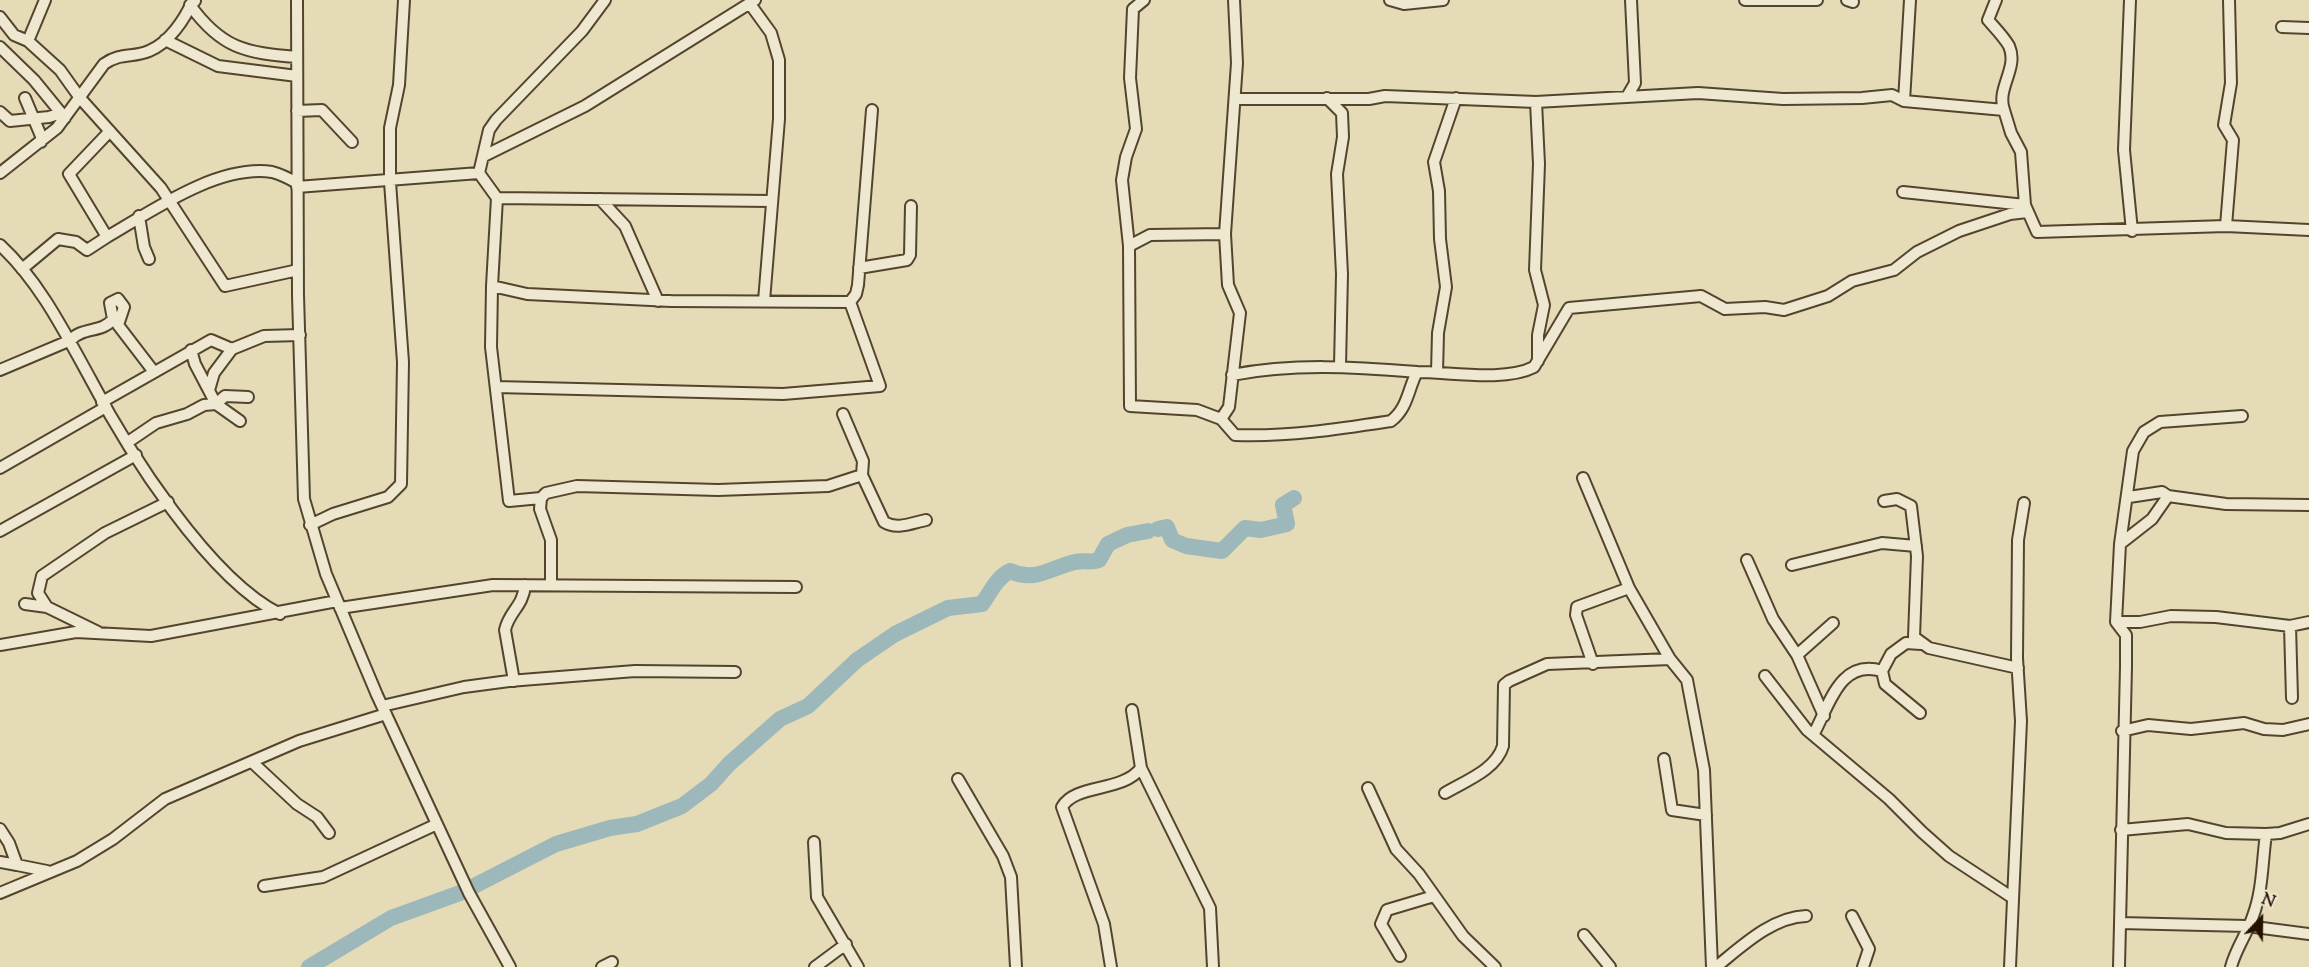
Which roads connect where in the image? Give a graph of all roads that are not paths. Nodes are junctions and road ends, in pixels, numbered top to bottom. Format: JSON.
{"nodes":[{"id":1,"x":45,"y":0,"type":"edge"},
{"id":2,"x":297,"y":0,"type":"edge"},
{"id":3,"x":404,"y":0,"type":"edge"},
{"id":4,"x":605,"y":0,"type":"edge"},
{"id":5,"x":1144,"y":0,"type":"edge"},
{"id":6,"x":1234,"y":0,"type":"edge"},
{"id":7,"x":1390,"y":0,"type":"edge"},
{"id":8,"x":1438,"y":0,"type":"edge"},
{"id":9,"x":1631,"y":0,"type":"edge"},
{"id":10,"x":1745,"y":0,"type":"edge"},
{"id":11,"x":1817,"y":0,"type":"edge"},
{"id":12,"x":1996,"y":0,"type":"edge"},
{"id":13,"x":2130,"y":0,"type":"edge"},
{"id":14,"x":2229,"y":0,"type":"edge"},
{"id":15,"x":1910,"y":1,"type":"edge"},
{"id":16,"x":193,"y":2,"type":"edge"},
{"id":17,"x":752,"y":2,"type":"edge"},
{"id":18,"x":0,"y":17,"type":"edge"},
{"id":19,"x":2282,"y":27,"type":"dead end"},
{"id":20,"x":2309,"y":28,"type":"edge"},
{"id":21,"x":14,"y":35,"type":"junction"},
{"id":22,"x":165,"y":40,"type":"junction"},
{"id":23,"x":0,"y":42,"type":"edge"},
{"id":24,"x":28,"y":42,"type":"junction"},
{"id":25,"x":0,"y":47,"type":"edge"},
{"id":26,"x":297,"y":57,"type":"junction"},
{"id":27,"x":297,"y":76,"type":"junction"},
{"id":28,"x":1635,"y":83,"type":"junction"},
{"id":29,"x":1628,"y":95,"type":"junction"},
{"id":30,"x":1649,"y":96,"type":"junction"},
{"id":31,"x":25,"y":98,"type":"dead end"},
{"id":32,"x":80,"y":98,"type":"junction"},
{"id":33,"x":1327,"y":98,"type":"junction"},
{"id":34,"x":1456,"y":98,"type":"junction"},
{"id":35,"x":1235,"y":99,"type":"junction"},
{"id":36,"x":1354,"y":99,"type":"junction"},
{"id":37,"x":1904,"y":101,"type":"junction"},
{"id":38,"x":1536,"y":102,"type":"junction"},
{"id":39,"x":872,"y":110,"type":"dead end"},
{"id":40,"x":2004,"y":110,"type":"junction"},
{"id":41,"x":297,"y":111,"type":"junction"},
{"id":42,"x":0,"y":112,"type":"edge"},
{"id":43,"x":1342,"y":113,"type":"junction"},
{"id":44,"x":63,"y":115,"type":"junction"},
{"id":45,"x":33,"y":118,"type":"junction"},
{"id":46,"x":5,"y":124,"type":"edge"},
{"id":47,"x":110,"y":131,"type":"junction"},
{"id":48,"x":41,"y":142,"type":"junction"},
{"id":49,"x":352,"y":142,"type":"dead end"},
{"id":50,"x":484,"y":156,"type":"junction"},
{"id":51,"x":0,"y":173,"type":"edge"},
{"id":52,"x":479,"y":173,"type":"junction"},
{"id":53,"x":390,"y":182,"type":"junction"},
{"id":54,"x":297,"y":185,"type":"junction"},
{"id":55,"x":1903,"y":192,"type":"dead end"},
{"id":56,"x":497,"y":198,"type":"junction"},
{"id":57,"x":600,"y":199,"type":"junction"},
{"id":58,"x":169,"y":200,"type":"junction"},
{"id":59,"x":771,"y":201,"type":"junction"},
{"id":60,"x":911,"y":206,"type":"dead end"},
{"id":61,"x":2026,"y":209,"type":"junction"},
{"id":62,"x":139,"y":216,"type":"junction"},
{"id":63,"x":128,"y":224,"type":"junction"},
{"id":64,"x":2226,"y":226,"type":"junction"},
{"id":65,"x":2309,"y":230,"type":"edge"},
{"id":66,"x":2132,"y":231,"type":"junction"},
{"id":67,"x":1225,"y":234,"type":"junction"},
{"id":68,"x":107,"y":237,"type":"junction"},
{"id":69,"x":1129,"y":246,"type":"junction"},
{"id":70,"x":144,"y":247,"type":"junction"},
{"id":71,"x":2,"y":251,"type":"edge"},
{"id":72,"x":149,"y":259,"type":"dead end"},
{"id":73,"x":859,"y":268,"type":"junction"},
{"id":74,"x":22,"y":269,"type":"junction"},
{"id":75,"x":298,"y":270,"type":"junction"},
{"id":76,"x":492,"y":286,"type":"junction"},
{"id":77,"x":658,"y":301,"type":"junction"},
{"id":78,"x":764,"y":301,"type":"junction"},
{"id":79,"x":850,"y":302,"type":"junction"},
{"id":80,"x":57,"y":320,"type":"junction"},
{"id":81,"x":82,"y":332,"type":"junction"},
{"id":82,"x":300,"y":335,"type":"junction"},
{"id":83,"x":71,"y":340,"type":"junction"},
{"id":84,"x":232,"y":349,"type":"junction"},
{"id":85,"x":191,"y":350,"type":"junction"},
{"id":86,"x":1538,"y":361,"type":"junction"},
{"id":87,"x":1340,"y":366,"type":"junction"},
{"id":88,"x":0,"y":370,"type":"edge"},
{"id":89,"x":154,"y":372,"type":"junction"},
{"id":90,"x":1417,"y":372,"type":"junction"},
{"id":91,"x":1437,"y":372,"type":"junction"},
{"id":92,"x":1232,"y":375,"type":"junction"},
{"id":93,"x":496,"y":387,"type":"junction"},
{"id":94,"x":209,"y":390,"type":"junction"},
{"id":95,"x":248,"y":397,"type":"dead end"},
{"id":96,"x":104,"y":404,"type":"junction"},
{"id":97,"x":216,"y":404,"type":"junction"},
{"id":98,"x":843,"y":414,"type":"dead end"},
{"id":99,"x":2242,"y":416,"type":"dead end"},
{"id":100,"x":1221,"y":418,"type":"junction"},
{"id":101,"x":240,"y":421,"type":"dead end"},
{"id":102,"x":128,"y":442,"type":"junction"},
{"id":103,"x":136,"y":455,"type":"junction"},
{"id":104,"x":0,"y":468,"type":"edge"},
{"id":105,"x":862,"y":475,"type":"junction"},
{"id":106,"x":1583,"y":478,"type":"dead end"},
{"id":107,"x":2168,"y":496,"type":"junction"},
{"id":108,"x":2129,"y":497,"type":"junction"},
{"id":109,"x":541,"y":498,"type":"junction"},
{"id":110,"x":1884,"y":501,"type":"dead end"},
{"id":111,"x":168,"y":502,"type":"junction"},
{"id":112,"x":2024,"y":503,"type":"dead end"},
{"id":113,"x":2309,"y":505,"type":"edge"},
{"id":114,"x":926,"y":520,"type":"dead end"},
{"id":115,"x":310,"y":525,"type":"junction"},
{"id":116,"x":0,"y":531,"type":"edge"},
{"id":117,"x":2120,"y":544,"type":"junction"},
{"id":118,"x":1916,"y":546,"type":"junction"},
{"id":119,"x":1747,"y":560,"type":"dead end"},
{"id":120,"x":1792,"y":565,"type":"dead end"},
{"id":121,"x":525,"y":585,"type":"junction"},
{"id":122,"x":551,"y":585,"type":"junction"},
{"id":123,"x":796,"y":586,"type":"dead end"},
{"id":124,"x":1629,"y":588,"type":"junction"},
{"id":125,"x":25,"y":604,"type":"dead end"},
{"id":126,"x":339,"y":605,"type":"junction"},
{"id":127,"x":47,"y":607,"type":"junction"},
{"id":128,"x":280,"y":614,"type":"junction"},
{"id":129,"x":2116,"y":621,"type":"junction"},
{"id":130,"x":2140,"y":622,"type":"junction"},
{"id":131,"x":2309,"y":622,"type":"edge"},
{"id":132,"x":1833,"y":623,"type":"dead end"},
{"id":133,"x":2290,"y":626,"type":"junction"},
{"id":134,"x":98,"y":632,"type":"junction"},
{"id":135,"x":2126,"y":635,"type":"junction"},
{"id":136,"x":1921,"y":644,"type":"junction"},
{"id":137,"x":0,"y":645,"type":"edge"},
{"id":138,"x":1797,"y":655,"type":"junction"},
{"id":139,"x":1670,"y":659,"type":"junction"},
{"id":140,"x":1593,"y":664,"type":"junction"},
{"id":141,"x":2018,"y":668,"type":"junction"},
{"id":142,"x":1882,"y":671,"type":"junction"},
{"id":143,"x":735,"y":672,"type":"dead end"},
{"id":144,"x":1765,"y":676,"type":"dead end"},
{"id":145,"x":514,"y":681,"type":"junction"},
{"id":146,"x":2292,"y":698,"type":"dead end"},
{"id":147,"x":384,"y":710,"type":"junction"},
{"id":148,"x":1132,"y":710,"type":"dead end"},
{"id":149,"x":1920,"y":712,"type":"dead end"},
{"id":150,"x":1824,"y":716,"type":"junction"},
{"id":151,"x":2309,"y":724,"type":"edge"},
{"id":152,"x":2122,"y":731,"type":"junction"},
{"id":153,"x":1814,"y":735,"type":"junction"},
{"id":154,"x":1664,"y":759,"type":"dead end"},
{"id":155,"x":252,"y":762,"type":"junction"},
{"id":156,"x":1141,"y":768,"type":"junction"},
{"id":157,"x":958,"y":779,"type":"dead end"},
{"id":158,"x":1368,"y":788,"type":"dead end"},
{"id":159,"x":1445,"y":793,"type":"dead end"},
{"id":160,"x":1706,"y":815,"type":"junction"},
{"id":161,"x":2309,"y":824,"type":"edge"},
{"id":162,"x":435,"y":825,"type":"junction"},
{"id":163,"x":0,"y":830,"type":"edge"},
{"id":164,"x":2121,"y":830,"type":"junction"},
{"id":165,"x":329,"y":833,"type":"dead end"},
{"id":166,"x":2266,"y":834,"type":"junction"},
{"id":167,"x":814,"y":842,"type":"dead end"},
{"id":168,"x":0,"y":862,"type":"edge"},
{"id":169,"x":17,"y":865,"type":"junction"},
{"id":170,"x":47,"y":871,"type":"junction"},
{"id":171,"x":264,"y":886,"type":"dead end"},
{"id":172,"x":0,"y":893,"type":"edge"},
{"id":173,"x":1434,"y":896,"type":"junction"},
{"id":174,"x":2013,"y":898,"type":"junction"},
{"id":175,"x":1806,"y":916,"type":"dead end"},
{"id":176,"x":1852,"y":916,"type":"dead end"},
{"id":177,"x":2120,"y":923,"type":"junction"},
{"id":178,"x":2247,"y":926,"type":"junction"},
{"id":179,"x":1584,"y":934,"type":"dead end"},
{"id":180,"x":2309,"y":934,"type":"edge"},
{"id":181,"x":846,"y":944,"type":"junction"},
{"id":182,"x":1400,"y":956,"type":"dead end"},
{"id":183,"x":1015,"y":964,"type":"edge"},
{"id":184,"x":510,"y":967,"type":"edge"},
{"id":185,"x":815,"y":967,"type":"edge"},
{"id":186,"x":858,"y":967,"type":"edge"},
{"id":187,"x":1003,"y":967,"type":"edge"},
{"id":188,"x":1111,"y":967,"type":"edge"},
{"id":189,"x":1213,"y":967,"type":"edge"},
{"id":190,"x":1495,"y":967,"type":"edge"},
{"id":191,"x":1610,"y":967,"type":"edge"},
{"id":192,"x":1714,"y":967,"type":"edge"},
{"id":193,"x":1863,"y":967,"type":"edge"},
{"id":194,"x":2010,"y":967,"type":"edge"},
{"id":195,"x":2119,"y":967,"type":"edge"},
{"id":196,"x":2231,"y":967,"type":"edge"}],
"edges":[{"from":1,"to":24,"type":"street"},
{"from":2,"to":26,"type":"street"},
{"from":3,"to":53,"type":"street"},
{"from":4,"to":50,"type":"street"},
{"from":5,"to":69,"type":"street"},
{"from":6,"to":35,"type":"street"},
{"from":7,"to":8,"type":"street"},
{"from":9,"to":28,"type":"street"},
{"from":10,"to":11,"type":"street"},
{"from":12,"to":40,"type":"street"},
{"from":13,"to":66,"type":"street"},
{"from":14,"to":64,"type":"street"},
{"from":15,"to":37,"type":"street"},
{"from":16,"to":22,"type":"street"},
{"from":16,"to":26,"type":"street"},
{"from":17,"to":50,"type":"street"},
{"from":17,"to":59,"type":"street"},
{"from":18,"to":21,"type":"street"},
{"from":19,"to":20,"type":"street"},
{"from":21,"to":23,"type":"street"},
{"from":21,"to":24,"type":"street"},
{"from":22,"to":27,"type":"street"},
{"from":22,"to":32,"type":"street"},
{"from":24,"to":32,"type":"street"},
{"from":25,"to":44,"type":"street"},
{"from":26,"to":27,"type":"street"},
{"from":27,"to":41,"type":"street"},
{"from":28,"to":29,"type":"street"},
{"from":28,"to":30,"type":"street"},
{"from":29,"to":30,"type":"street"},
{"from":29,"to":38,"type":"street"},
{"from":30,"to":37,"type":"street"},
{"from":31,"to":45,"type":"street"},
{"from":32,"to":44,"type":"street"},
{"from":32,"to":47,"type":"street"},
{"from":33,"to":35,"type":"street"},
{"from":33,"to":36,"type":"street"},
{"from":33,"to":43,"type":"street"},
{"from":34,"to":36,"type":"street"},
{"from":34,"to":38,"type":"street"},
{"from":34,"to":91,"type":"street"},
{"from":35,"to":67,"type":"street"},
{"from":36,"to":43,"type":"street"},
{"from":37,"to":40,"type":"street"},
{"from":38,"to":86,"type":"street"},
{"from":39,"to":73,"type":"street"},
{"from":40,"to":61,"type":"street"},
{"from":41,"to":49,"type":"street"},
{"from":41,"to":54,"type":"street"},
{"from":42,"to":46,"type":"street"},
{"from":43,"to":87,"type":"street"},
{"from":44,"to":45,"type":"street"},
{"from":44,"to":48,"type":"street"},
{"from":45,"to":46,"type":"street"},
{"from":45,"to":48,"type":"street"},
{"from":47,"to":58,"type":"street"},
{"from":47,"to":68,"type":"street"},
{"from":48,"to":51,"type":"street"},
{"from":50,"to":52,"type":"street"},
{"from":52,"to":53,"type":"street"},
{"from":52,"to":56,"type":"street"},
{"from":53,"to":54,"type":"street"},
{"from":53,"to":115,"type":"street"},
{"from":54,"to":58,"type":"street"},
{"from":54,"to":75,"type":"street"},
{"from":55,"to":61,"type":"street"},
{"from":56,"to":57,"type":"street"},
{"from":56,"to":76,"type":"street"},
{"from":57,"to":59,"type":"street"},
{"from":57,"to":77,"type":"street"},
{"from":58,"to":62,"type":"street"},
{"from":58,"to":75,"type":"street"},
{"from":59,"to":78,"type":"street"},
{"from":60,"to":73,"type":"street"},
{"from":61,"to":66,"type":"street"},
{"from":61,"to":86,"type":"street"},
{"from":62,"to":63,"type":"street"},
{"from":62,"to":70,"type":"street"},
{"from":63,"to":68,"type":"street"},
{"from":63,"to":70,"type":"street"},
{"from":64,"to":65,"type":"street"},
{"from":64,"to":66,"type":"street"},
{"from":67,"to":69,"type":"street"},
{"from":67,"to":92,"type":"street"},
{"from":68,"to":74,"type":"street"},
{"from":69,"to":100,"type":"street"},
{"from":70,"to":72,"type":"street"},
{"from":71,"to":74,"type":"street"},
{"from":73,"to":79,"type":"street"},
{"from":74,"to":80,"type":"street"},
{"from":75,"to":82,"type":"street"},
{"from":76,"to":77,"type":"street"},
{"from":76,"to":93,"type":"street"},
{"from":77,"to":78,"type":"street"},
{"from":78,"to":79,"type":"street"},
{"from":79,"to":93,"type":"street"},
{"from":80,"to":81,"type":"street"},
{"from":80,"to":83,"type":"street"},
{"from":81,"to":83,"type":"street"},
{"from":81,"to":89,"type":"street"},
{"from":82,"to":84,"type":"street"},
{"from":82,"to":115,"type":"street"},
{"from":83,"to":88,"type":"street"},
{"from":83,"to":96,"type":"street"},
{"from":84,"to":85,"type":"street"},
{"from":84,"to":94,"type":"street"},
{"from":85,"to":89,"type":"street"},
{"from":85,"to":94,"type":"street"},
{"from":86,"to":91,"type":"street"},
{"from":87,"to":90,"type":"street"},
{"from":87,"to":92,"type":"street"},
{"from":89,"to":96,"type":"street"},
{"from":90,"to":91,"type":"street"},
{"from":90,"to":100,"type":"street"},
{"from":92,"to":100,"type":"street"},
{"from":93,"to":109,"type":"street"},
{"from":94,"to":97,"type":"street"},
{"from":95,"to":97,"type":"street"},
{"from":96,"to":102,"type":"street"},
{"from":96,"to":104,"type":"street"},
{"from":97,"to":101,"type":"street"},
{"from":97,"to":102,"type":"street"},
{"from":98,"to":105,"type":"street"},
{"from":99,"to":108,"type":"street"},
{"from":102,"to":103,"type":"street"},
{"from":103,"to":111,"type":"street"},
{"from":103,"to":116,"type":"street"},
{"from":105,"to":109,"type":"street"},
{"from":105,"to":114,"type":"street"},
{"from":106,"to":124,"type":"street"},
{"from":107,"to":108,"type":"street"},
{"from":107,"to":113,"type":"street"},
{"from":107,"to":117,"type":"street"},
{"from":108,"to":117,"type":"street"},
{"from":109,"to":122,"type":"street"},
{"from":110,"to":118,"type":"street"},
{"from":111,"to":127,"type":"street"},
{"from":111,"to":128,"type":"street"},
{"from":112,"to":141,"type":"street"},
{"from":115,"to":126,"type":"street"},
{"from":117,"to":129,"type":"street"},
{"from":118,"to":120,"type":"street"},
{"from":118,"to":136,"type":"street"},
{"from":119,"to":138,"type":"street"},
{"from":121,"to":122,"type":"street"},
{"from":121,"to":126,"type":"street"},
{"from":121,"to":145,"type":"street"},
{"from":122,"to":123,"type":"street"},
{"from":124,"to":139,"type":"street"},
{"from":124,"to":140,"type":"street"},
{"from":125,"to":127,"type":"street"},
{"from":126,"to":128,"type":"street"},
{"from":126,"to":147,"type":"street"},
{"from":127,"to":134,"type":"street"},
{"from":128,"to":134,"type":"street"},
{"from":129,"to":130,"type":"street"},
{"from":129,"to":135,"type":"street"},
{"from":130,"to":133,"type":"street"},
{"from":130,"to":135,"type":"street"},
{"from":131,"to":133,"type":"street"},
{"from":132,"to":138,"type":"street"},
{"from":133,"to":146,"type":"street"},
{"from":134,"to":137,"type":"street"},
{"from":135,"to":152,"type":"street"},
{"from":136,"to":141,"type":"street"},
{"from":136,"to":142,"type":"street"},
{"from":138,"to":150,"type":"street"},
{"from":139,"to":140,"type":"street"},
{"from":139,"to":160,"type":"street"},
{"from":140,"to":159,"type":"street"},
{"from":141,"to":174,"type":"street"},
{"from":142,"to":149,"type":"street"},
{"from":142,"to":150,"type":"street"},
{"from":143,"to":145,"type":"street"},
{"from":144,"to":153,"type":"street"},
{"from":145,"to":147,"type":"street"},
{"from":147,"to":155,"type":"street"},
{"from":147,"to":162,"type":"street"},
{"from":148,"to":156,"type":"street"},
{"from":150,"to":153,"type":"street"},
{"from":151,"to":152,"type":"street"},
{"from":152,"to":164,"type":"street"},
{"from":153,"to":174,"type":"street"},
{"from":154,"to":160,"type":"street"},
{"from":155,"to":165,"type":"street"},
{"from":155,"to":170,"type":"street"},
{"from":156,"to":188,"type":"street"},
{"from":156,"to":189,"type":"street"},
{"from":157,"to":183,"type":"street"},
{"from":158,"to":173,"type":"street"},
{"from":160,"to":192,"type":"street"},
{"from":161,"to":166,"type":"street"},
{"from":162,"to":171,"type":"street"},
{"from":162,"to":184,"type":"street"},
{"from":163,"to":169,"type":"street"},
{"from":164,"to":166,"type":"street"},
{"from":164,"to":177,"type":"street"},
{"from":166,"to":178,"type":"street"},
{"from":167,"to":181,"type":"street"},
{"from":168,"to":169,"type":"street"},
{"from":169,"to":170,"type":"street"},
{"from":170,"to":172,"type":"street"},
{"from":173,"to":182,"type":"street"},
{"from":173,"to":190,"type":"street"},
{"from":174,"to":194,"type":"street"},
{"from":175,"to":192,"type":"street"},
{"from":176,"to":193,"type":"street"},
{"from":177,"to":178,"type":"street"},
{"from":177,"to":195,"type":"street"},
{"from":178,"to":180,"type":"street"},
{"from":178,"to":196,"type":"street"},
{"from":179,"to":191,"type":"street"},
{"from":181,"to":185,"type":"street"},
{"from":181,"to":186,"type":"street"},
{"from":183,"to":187,"type":"street"}]}
